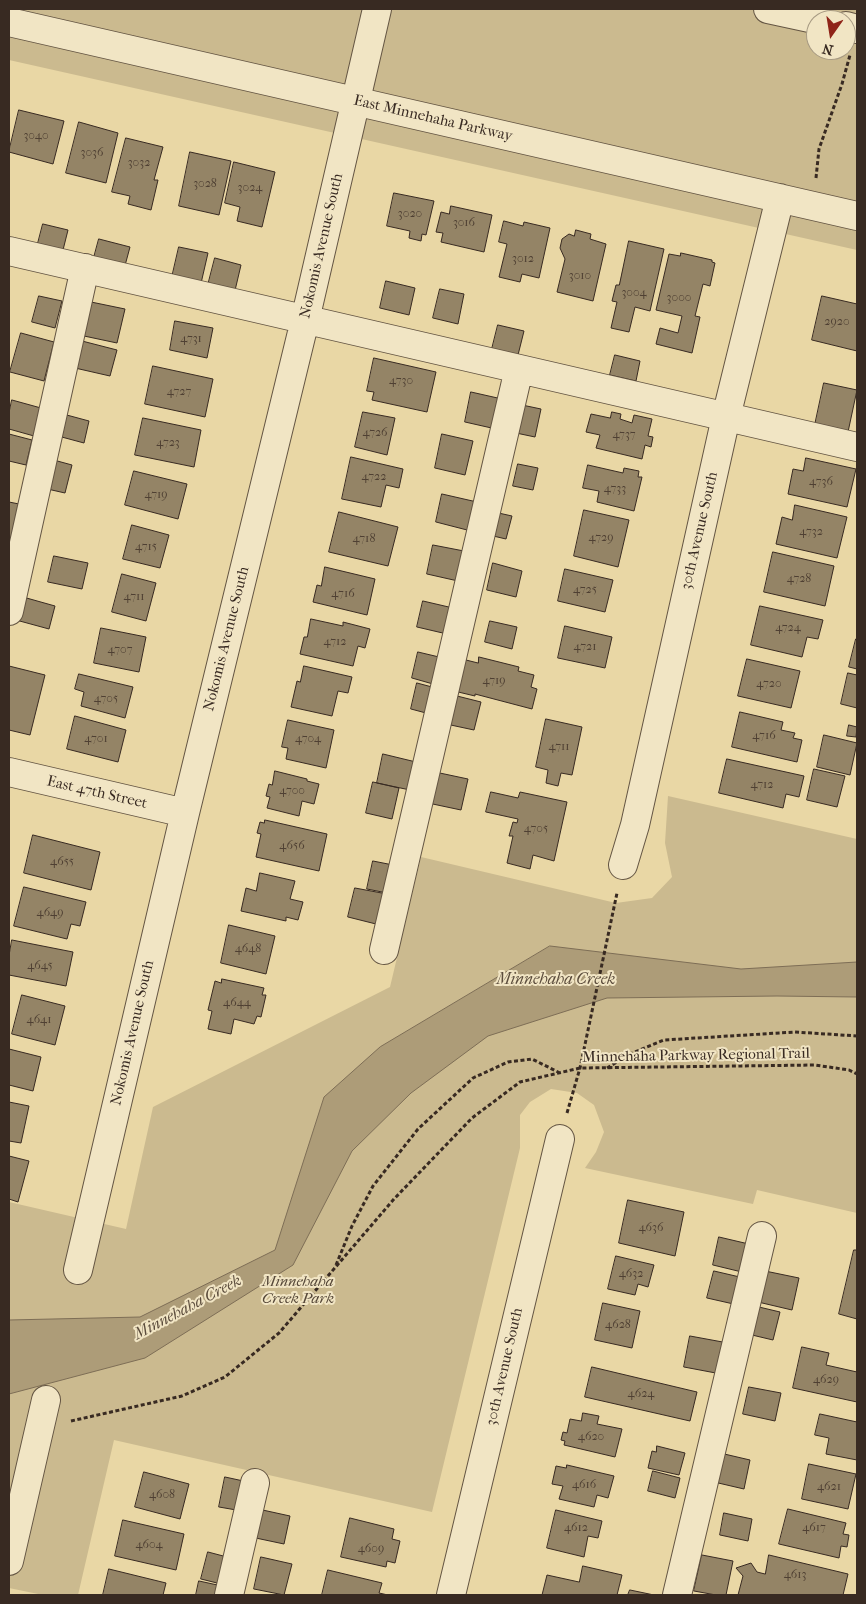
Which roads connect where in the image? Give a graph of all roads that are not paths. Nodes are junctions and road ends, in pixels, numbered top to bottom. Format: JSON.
{"nodes":[{"id":1,"x":377,"y":9,"type":"edge"},
{"id":2,"x":768,"y":9,"type":"edge"},
{"id":3,"x":806,"y":17,"type":"edge"},
{"id":4,"x":9,"y":22,"type":"edge"},
{"id":5,"x":355,"y":101,"type":"junction"},
{"id":6,"x":780,"y":198,"type":"junction"},
{"id":7,"x":857,"y":216,"type":"edge"},
{"id":8,"x":9,"y":251,"type":"edge"},
{"id":9,"x":86,"y":268,"type":"junction"},
{"id":10,"x":305,"y":320,"type":"junction"},
{"id":11,"x":519,"y":369,"type":"junction"},
{"id":12,"x":726,"y":417,"type":"junction"},
{"id":13,"x":857,"y":447,"type":"edge"},
{"id":14,"x":9,"y":610,"type":"edge"},
{"id":15,"x":9,"y":772,"type":"edge"},
{"id":16,"x":185,"y":813,"type":"junction"},
{"id":17,"x":623,"y":865,"type":"road end"},
{"id":18,"x":384,"y":950,"type":"dead end"},
{"id":19,"x":560,"y":1139,"type":"road end"},
{"id":20,"x":762,"y":1236,"type":"dead end"},
{"id":21,"x":78,"y":1270,"type":"dead end"},
{"id":22,"x":46,"y":1400,"type":"dead end"},
{"id":23,"x":255,"y":1483,"type":"dead end"},
{"id":24,"x":9,"y":1561,"type":"edge"},
{"id":25,"x":229,"y":1595,"type":"edge"},
{"id":26,"x":451,"y":1595,"type":"edge"},
{"id":27,"x":677,"y":1595,"type":"edge"}],
"edges":[{"from":1,"to":5,"type":"street","name":"Nokomis Avenue South"},
{"from":2,"to":3,"type":"street"},
{"from":4,"to":5,"type":"street","name":"East Minnehaha Parkway"},
{"from":5,"to":6,"type":"street","name":"East Minnehaha Parkway"},
{"from":5,"to":10,"type":"street","name":"Nokomis Avenue South"},
{"from":6,"to":7,"type":"street","name":"East Minnehaha Parkway"},
{"from":6,"to":12,"type":"street","name":"30th Avenue South"},
{"from":8,"to":9,"type":"street"},
{"from":9,"to":10,"type":"street"},
{"from":9,"to":14,"type":"street"},
{"from":10,"to":11,"type":"street"},
{"from":10,"to":16,"type":"street","name":"Nokomis Avenue South"},
{"from":11,"to":12,"type":"street"},
{"from":11,"to":18,"type":"street"},
{"from":12,"to":13,"type":"street"},
{"from":12,"to":17,"type":"street","name":"30th Avenue South"},
{"from":15,"to":16,"type":"street","name":"East 47th Street"},
{"from":16,"to":21,"type":"street","name":"Nokomis Avenue South"},
{"from":19,"to":26,"type":"street","name":"30th Avenue South"},
{"from":20,"to":27,"type":"street"},
{"from":22,"to":24,"type":"street"},
{"from":23,"to":25,"type":"street"}]}
